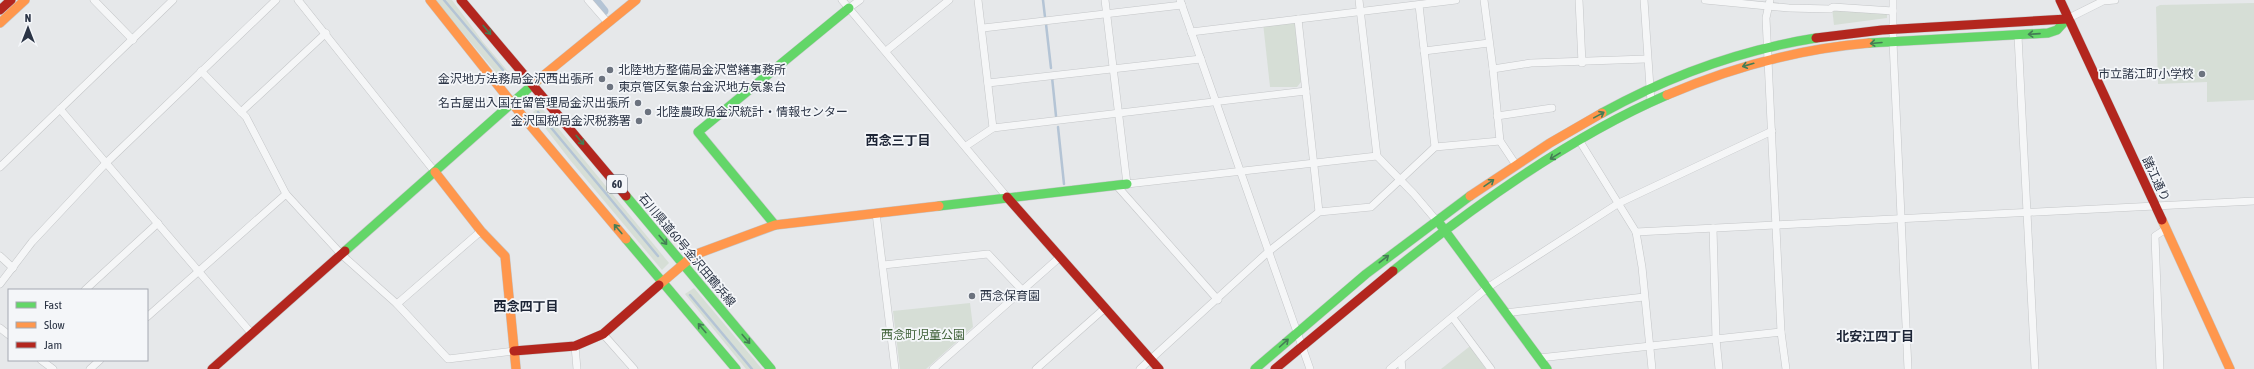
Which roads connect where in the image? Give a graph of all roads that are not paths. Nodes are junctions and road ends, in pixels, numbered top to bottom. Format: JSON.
{"nodes":[{"id":1,"x":11,"y":0,"type":"edge"},
{"id":2,"x":25,"y":0,"type":"edge"},
{"id":3,"x":94,"y":0,"type":"edge"},
{"id":4,"x":173,"y":0,"type":"edge"},
{"id":5,"x":276,"y":0,"type":"edge"},
{"id":6,"x":298,"y":0,"type":"edge"},
{"id":7,"x":430,"y":0,"type":"edge"},
{"id":8,"x":461,"y":0,"type":"edge"},
{"id":9,"x":588,"y":0,"type":"edge"},
{"id":10,"x":636,"y":0,"type":"edge"},
{"id":11,"x":842,"y":0,"type":"edge"},
{"id":12,"x":860,"y":0,"type":"edge"},
{"id":13,"x":949,"y":0,"type":"edge"},
{"id":14,"x":978,"y":0,"type":"edge"},
{"id":15,"x":1105,"y":0,"type":"edge"},
{"id":16,"x":1359,"y":0,"type":"edge"},
{"id":17,"x":1456,"y":0,"type":"edge"},
{"id":18,"x":1484,"y":0,"type":"edge"},
{"id":19,"x":1579,"y":0,"type":"edge"},
{"id":20,"x":1644,"y":0,"type":"edge"},
{"id":21,"x":1704,"y":0,"type":"edge"},
{"id":22,"x":1893,"y":0,"type":"edge"},
{"id":23,"x":2060,"y":0,"type":"edge"},
{"id":24,"x":2115,"y":0,"type":"edge"},
{"id":25,"x":2103,"y":1,"type":"edge"},
{"id":26,"x":1181,"y":3,"type":"edge"},
{"id":27,"x":1769,"y":3,"type":"edge"},
{"id":28,"x":1833,"y":4,"type":"edge"},
{"id":29,"x":1419,"y":5,"type":"junction"},
{"id":30,"x":849,"y":8,"type":"junction"},
{"id":31,"x":0,"y":10,"type":"edge"},
{"id":32,"x":1893,"y":11,"type":"junction"},
{"id":33,"x":1360,"y":12,"type":"junction"},
{"id":34,"x":1107,"y":14,"type":"junction"},
{"id":35,"x":1298,"y":19,"type":"junction"},
{"id":36,"x":2067,"y":19,"type":"junction"},
{"id":37,"x":608,"y":23,"type":"junction"},
{"id":38,"x":0,"y":24,"type":"edge"},
{"id":39,"x":983,"y":28,"type":"junction"},
{"id":40,"x":1893,"y":28,"type":"junction"},
{"id":41,"x":1191,"y":32,"type":"junction"},
{"id":42,"x":326,"y":33,"type":"junction"},
{"id":43,"x":2018,"y":36,"type":"junction"},
{"id":44,"x":133,"y":40,"type":"junction"},
{"id":45,"x":1893,"y":42,"type":"junction"},
{"id":46,"x":1489,"y":43,"type":"junction"},
{"id":47,"x":1768,"y":47,"type":"junction"},
{"id":48,"x":886,"y":51,"type":"junction"},
{"id":49,"x":1424,"y":51,"type":"junction"},
{"id":50,"x":1201,"y":59,"type":"junction"},
{"id":51,"x":1646,"y":59,"type":"junction"},
{"id":52,"x":1768,"y":60,"type":"junction"},
{"id":53,"x":1582,"y":63,"type":"junction"},
{"id":54,"x":1113,"y":68,"type":"junction"},
{"id":55,"x":1493,"y":69,"type":"junction"},
{"id":56,"x":201,"y":71,"type":"junction"},
{"id":57,"x":988,"y":83,"type":"junction"},
{"id":58,"x":534,"y":85,"type":"junction"},
{"id":59,"x":1649,"y":88,"type":"junction"},
{"id":60,"x":1306,"y":91,"type":"junction"},
{"id":61,"x":1216,"y":102,"type":"junction"},
{"id":62,"x":1651,"y":102,"type":"junction"},
{"id":63,"x":513,"y":104,"type":"junction"},
{"id":64,"x":1552,"y":108,"type":"dead end"},
{"id":65,"x":60,"y":109,"type":"junction"},
{"id":66,"x":241,"y":112,"type":"junction"},
{"id":67,"x":1119,"y":113,"type":"junction"},
{"id":68,"x":1497,"y":116,"type":"junction"},
{"id":69,"x":993,"y":128,"type":"junction"},
{"id":70,"x":1772,"y":131,"type":"junction"},
{"id":71,"x":1579,"y":140,"type":"junction"},
{"id":72,"x":1500,"y":141,"type":"junction"},
{"id":73,"x":966,"y":146,"type":"junction"},
{"id":74,"x":1435,"y":147,"type":"junction"},
{"id":75,"x":1377,"y":156,"type":"junction"},
{"id":76,"x":1313,"y":162,"type":"junction"},
{"id":77,"x":106,"y":163,"type":"junction"},
{"id":78,"x":1516,"y":165,"type":"junction"},
{"id":79,"x":0,"y":167,"type":"edge"},
{"id":80,"x":1240,"y":171,"type":"junction"},
{"id":81,"x":435,"y":172,"type":"junction"},
{"id":82,"x":1400,"y":180,"type":"junction"},
{"id":83,"x":1127,"y":184,"type":"junction"},
{"id":84,"x":1117,"y":186,"type":"junction"},
{"id":85,"x":286,"y":194,"type":"junction"},
{"id":86,"x":1007,"y":197,"type":"junction"},
{"id":87,"x":2254,"y":201,"type":"edge"},
{"id":88,"x":1619,"y":203,"type":"junction"},
{"id":89,"x":2155,"y":206,"type":"junction"},
{"id":90,"x":1318,"y":212,"type":"junction"},
{"id":91,"x":876,"y":213,"type":"junction"},
{"id":92,"x":2027,"y":213,"type":"junction"},
{"id":93,"x":1436,"y":220,"type":"junction"},
{"id":94,"x":1900,"y":220,"type":"junction"},
{"id":95,"x":158,"y":223,"type":"junction"},
{"id":96,"x":775,"y":225,"type":"junction"},
{"id":97,"x":1776,"y":225,"type":"junction"},
{"id":98,"x":1713,"y":228,"type":"junction"},
{"id":99,"x":1444,"y":229,"type":"junction"},
{"id":100,"x":2166,"y":229,"type":"junction"},
{"id":101,"x":481,"y":231,"type":"junction"},
{"id":102,"x":1636,"y":232,"type":"junction"},
{"id":103,"x":1268,"y":252,"type":"junction"},
{"id":104,"x":342,"y":255,"type":"junction"},
{"id":105,"x":0,"y":256,"type":"edge"},
{"id":106,"x":1060,"y":257,"type":"junction"},
{"id":107,"x":684,"y":265,"type":"junction"},
{"id":108,"x":883,"y":265,"type":"junction"},
{"id":109,"x":13,"y":268,"type":"junction"},
{"id":110,"x":197,"y":271,"type":"junction"},
{"id":111,"x":663,"y":282,"type":"junction"},
{"id":112,"x":0,"y":284,"type":"edge"},
{"id":113,"x":1488,"y":288,"type":"junction"},
{"id":114,"x":86,"y":289,"type":"edge"},
{"id":115,"x":1022,"y":290,"type":"junction"},
{"id":116,"x":1644,"y":297,"type":"junction"},
{"id":117,"x":1218,"y":300,"type":"junction"},
{"id":118,"x":397,"y":304,"type":"junction"},
{"id":119,"x":1105,"y":308,"type":"junction"},
{"id":120,"x":1505,"y":313,"type":"junction"},
{"id":121,"x":148,"y":316,"type":"edge"},
{"id":122,"x":1454,"y":318,"type":"junction"},
{"id":123,"x":0,"y":328,"type":"edge"},
{"id":124,"x":1297,"y":332,"type":"junction"},
{"id":125,"x":1782,"y":332,"type":"junction"},
{"id":126,"x":8,"y":334,"type":"edge"},
{"id":127,"x":252,"y":334,"type":"junction"},
{"id":128,"x":603,"y":334,"type":"junction"},
{"id":129,"x":1716,"y":339,"type":"junction"},
{"id":130,"x":575,"y":346,"type":"junction"},
{"id":131,"x":1301,"y":346,"type":"junction"},
{"id":132,"x":1650,"y":346,"type":"junction"},
{"id":133,"x":514,"y":352,"type":"junction"},
{"id":134,"x":1539,"y":358,"type":"junction"},
{"id":135,"x":1151,"y":360,"type":"junction"},
{"id":136,"x":1401,"y":360,"type":"junction"},
{"id":137,"x":42,"y":361,"type":"edge"},
{"id":138,"x":99,"y":361,"type":"edge"},
{"id":139,"x":53,"y":369,"type":"edge"},
{"id":140,"x":90,"y":369,"type":"edge"},
{"id":141,"x":212,"y":369,"type":"edge"},
{"id":142,"x":516,"y":369,"type":"edge"},
{"id":143,"x":577,"y":369,"type":"edge"},
{"id":144,"x":634,"y":369,"type":"edge"},
{"id":145,"x":736,"y":369,"type":"edge"},
{"id":146,"x":772,"y":369,"type":"edge"},
{"id":147,"x":895,"y":369,"type":"edge"},
{"id":148,"x":933,"y":369,"type":"edge"},
{"id":149,"x":1036,"y":369,"type":"edge"},
{"id":150,"x":1140,"y":369,"type":"edge"},
{"id":151,"x":1159,"y":369,"type":"edge"},
{"id":152,"x":1255,"y":369,"type":"edge"},
{"id":153,"x":1275,"y":369,"type":"edge"},
{"id":154,"x":1310,"y":369,"type":"edge"},
{"id":155,"x":1390,"y":369,"type":"edge"},
{"id":156,"x":1402,"y":369,"type":"edge"},
{"id":157,"x":1491,"y":369,"type":"edge"},
{"id":158,"x":1547,"y":369,"type":"edge"},
{"id":159,"x":1652,"y":369,"type":"edge"},
{"id":160,"x":1719,"y":369,"type":"edge"},
{"id":161,"x":1786,"y":369,"type":"edge"},
{"id":162,"x":1908,"y":369,"type":"edge"},
{"id":163,"x":2034,"y":369,"type":"edge"},
{"id":164,"x":2160,"y":369,"type":"edge"},
{"id":165,"x":2230,"y":369,"type":"edge"}],
"edges":[{"from":1,"to":31,"type":"main road"},
{"from":2,"to":38,"type":"main road"},
{"from":3,"to":44,"type":"street"},
{"from":4,"to":44,"type":"street"},
{"from":5,"to":56,"type":"street"},
{"from":6,"to":42,"type":"street"},
{"from":7,"to":63,"type":"main road","number":"60"},
{"from":8,"to":58,"type":"main road","name":"石川県道60号金沢田鶴浜線","number":"60","one_way":true},
{"from":9,"to":37,"type":"street"},
{"from":10,"to":37,"type":"main road"},
{"from":11,"to":30,"type":"street"},
{"from":12,"to":30,"type":"street"},
{"from":13,"to":48,"type":"street"},
{"from":14,"to":39,"type":"street"},
{"from":15,"to":34,"type":"street"},
{"from":16,"to":33,"type":"street"},
{"from":17,"to":29,"type":"street"},
{"from":18,"to":46,"type":"street"},
{"from":19,"to":53,"type":"street"},
{"from":20,"to":51,"type":"street"},
{"from":21,"to":27,"type":"street"},
{"from":22,"to":32,"type":"street"},
{"from":23,"to":36,"type":"main road","name":"諸江通り"},
{"from":24,"to":25,"type":"street"},
{"from":25,"to":36,"type":"street"},
{"from":26,"to":34,"type":"street"},
{"from":26,"to":41,"type":"street"},
{"from":27,"to":28,"type":"street"},
{"from":27,"to":47,"type":"street"},
{"from":28,"to":32,"type":"street"},
{"from":29,"to":33,"type":"street"},
{"from":29,"to":49,"type":"street"},
{"from":30,"to":48,"type":"street"},
{"from":30,"to":96,"type":"main road"},
{"from":32,"to":40,"type":"street"},
{"from":33,"to":35,"type":"street"},
{"from":33,"to":75,"type":"street"},
{"from":34,"to":39,"type":"street"},
{"from":34,"to":54,"type":"street"},
{"from":35,"to":41,"type":"street"},
{"from":35,"to":60,"type":"street"},
{"from":36,"to":40,"type":"main road"},
{"from":36,"to":43,"type":"main road","one_way":true},
{"from":36,"to":89,"type":"main road","name":"諸江通り"},
{"from":37,"to":58,"type":"main road"},
{"from":39,"to":57,"type":"street"},
{"from":40,"to":45,"type":"street"},
{"from":40,"to":47,"type":"main road"},
{"from":41,"to":50,"type":"street"},
{"from":42,"to":66,"type":"street"},
{"from":42,"to":81,"type":"street"},
{"from":43,"to":45,"type":"main road"},
{"from":43,"to":92,"type":"street"},
{"from":44,"to":65,"type":"street"},
{"from":45,"to":52,"type":"main road","one_way":true},
{"from":45,"to":94,"type":"street"},
{"from":46,"to":49,"type":"street"},
{"from":46,"to":55,"type":"street"},
{"from":47,"to":52,"type":"street"},
{"from":47,"to":59,"type":"main road"},
{"from":48,"to":73,"type":"street"},
{"from":49,"to":74,"type":"street"},
{"from":50,"to":54,"type":"street"},
{"from":50,"to":61,"type":"street"},
{"from":51,"to":53,"type":"street"},
{"from":51,"to":59,"type":"street"},
{"from":52,"to":62,"type":"main road","one_way":true},
{"from":52,"to":70,"type":"street"},
{"from":53,"to":55,"type":"street"},
{"from":54,"to":57,"type":"street"},
{"from":54,"to":67,"type":"street"},
{"from":55,"to":68,"type":"street"},
{"from":56,"to":66,"type":"street"},
{"from":56,"to":77,"type":"street"},
{"from":57,"to":69,"type":"street"},
{"from":58,"to":63,"type":"main road"},
{"from":58,"to":107,"type":"main road","name":"石川県道60号金沢田鶴浜線","number":"60","one_way":true},
{"from":59,"to":62,"type":"street"},
{"from":78,"to":59,"type":"main road","one_way":true},
{"from":60,"to":61,"type":"street"},
{"from":60,"to":76,"type":"street"},
{"from":61,"to":67,"type":"street"},
{"from":61,"to":80,"type":"street"},
{"from":62,"to":71,"type":"main road"},
{"from":63,"to":81,"type":"main road"},
{"from":111,"to":63,"type":"main road","number":"60","one_way":true},
{"from":64,"to":68,"type":"street"},
{"from":65,"to":77,"type":"street"},
{"from":65,"to":79,"type":"street"},
{"from":66,"to":85,"type":"street"},
{"from":67,"to":69,"type":"street"},
{"from":67,"to":83,"type":"street"},
{"from":68,"to":72,"type":"street"},
{"from":69,"to":73,"type":"street"},
{"from":70,"to":88,"type":"street"},
{"from":70,"to":97,"type":"street"},
{"from":71,"to":88,"type":"street"},
{"from":71,"to":99,"type":"main road","one_way":true},
{"from":72,"to":74,"type":"street"},
{"from":72,"to":78,"type":"street"},
{"from":73,"to":86,"type":"street"},
{"from":74,"to":82,"type":"street"},
{"from":75,"to":76,"type":"street"},
{"from":75,"to":82,"type":"street"},
{"from":76,"to":80,"type":"street"},
{"from":76,"to":90,"type":"street"},
{"from":77,"to":95,"type":"street"},
{"from":77,"to":109,"type":"street"},
{"from":93,"to":78,"type":"main road","one_way":true},
{"from":80,"to":83,"type":"street"},
{"from":80,"to":103,"type":"street"},
{"from":81,"to":101,"type":"main road"},
{"from":81,"to":104,"type":"main road"},
{"from":82,"to":90,"type":"street"},
{"from":82,"to":93,"type":"street"},
{"from":83,"to":84,"type":"main road"},
{"from":84,"to":86,"type":"main road"},
{"from":84,"to":117,"type":"street"},
{"from":85,"to":104,"type":"street"},
{"from":85,"to":110,"type":"street"},
{"from":86,"to":91,"type":"main road"},
{"from":86,"to":106,"type":"main road"},
{"from":87,"to":89,"type":"street"},
{"from":88,"to":102,"type":"street"},
{"from":88,"to":113,"type":"street"},
{"from":89,"to":92,"type":"street"},
{"from":89,"to":100,"type":"main road","name":"諸江通り"},
{"from":90,"to":103,"type":"street"},
{"from":91,"to":96,"type":"main road"},
{"from":91,"to":108,"type":"street"},
{"from":92,"to":94,"type":"street"},
{"from":92,"to":163,"type":"street"},
{"from":93,"to":99,"type":"main road"},
{"from":124,"to":93,"type":"main road","one_way":true},
{"from":94,"to":97,"type":"street"},
{"from":94,"to":162,"type":"street"},
{"from":95,"to":110,"type":"street"},
{"from":95,"to":114,"type":"street"},
{"from":96,"to":107,"type":"main road"},
{"from":97,"to":98,"type":"street"},
{"from":97,"to":125,"type":"street"},
{"from":98,"to":102,"type":"street"},
{"from":98,"to":129,"type":"street"},
{"from":99,"to":113,"type":"main road"},
{"from":99,"to":131,"type":"main road"},
{"from":100,"to":164,"type":"street"},
{"from":100,"to":165,"type":"main road","name":"諸江通り"},
{"from":101,"to":118,"type":"street"},
{"from":101,"to":133,"type":"main road"},
{"from":102,"to":116,"type":"street"},
{"from":103,"to":117,"type":"street"},
{"from":103,"to":124,"type":"street"},
{"from":104,"to":118,"type":"street"},
{"from":104,"to":127,"type":"main road"},
{"from":105,"to":109,"type":"street"},
{"from":106,"to":115,"type":"street"},
{"from":106,"to":119,"type":"main road"},
{"from":107,"to":111,"type":"main road"},
{"from":107,"to":146,"type":"main road","name":"石川県道60号金沢田鶴浜線","number":"60","one_way":true},
{"from":108,"to":115,"type":"street"},
{"from":108,"to":147,"type":"street"},
{"from":109,"to":112,"type":"street"},
{"from":110,"to":121,"type":"street"},
{"from":110,"to":127,"type":"street"},
{"from":111,"to":128,"type":"main road"},
{"from":145,"to":111,"type":"main road","number":"60","one_way":true},
{"from":113,"to":120,"type":"main road"},
{"from":113,"to":122,"type":"street"},
{"from":115,"to":148,"type":"street"},
{"from":116,"to":120,"type":"street"},
{"from":116,"to":132,"type":"street"},
{"from":117,"to":135,"type":"street"},
{"from":118,"to":133,"type":"street"},
{"from":119,"to":135,"type":"main road"},
{"from":119,"to":149,"type":"street"},
{"from":120,"to":134,"type":"main road"},
{"from":122,"to":136,"type":"street"},
{"from":122,"to":157,"type":"street"},
{"from":123,"to":126,"type":"street"},
{"from":124,"to":131,"type":"street"},
{"from":152,"to":124,"type":"main road","one_way":true},
{"from":125,"to":129,"type":"street"},
{"from":125,"to":161,"type":"street"},
{"from":127,"to":141,"type":"main road"},
{"from":128,"to":130,"type":"main road"},
{"from":128,"to":144,"type":"street"},
{"from":129,"to":132,"type":"street"},
{"from":129,"to":160,"type":"street"},
{"from":130,"to":133,"type":"main road"},
{"from":130,"to":143,"type":"street"},
{"from":131,"to":153,"type":"main road"},
{"from":131,"to":154,"type":"street"},
{"from":132,"to":134,"type":"street"},
{"from":132,"to":159,"type":"street"},
{"from":133,"to":142,"type":"main road"},
{"from":134,"to":158,"type":"main road"},
{"from":135,"to":150,"type":"street"},
{"from":135,"to":151,"type":"main road"},
{"from":136,"to":155,"type":"street"},
{"from":136,"to":156,"type":"street"},
{"from":137,"to":139,"type":"street"},
{"from":138,"to":140,"type":"street"}]}
